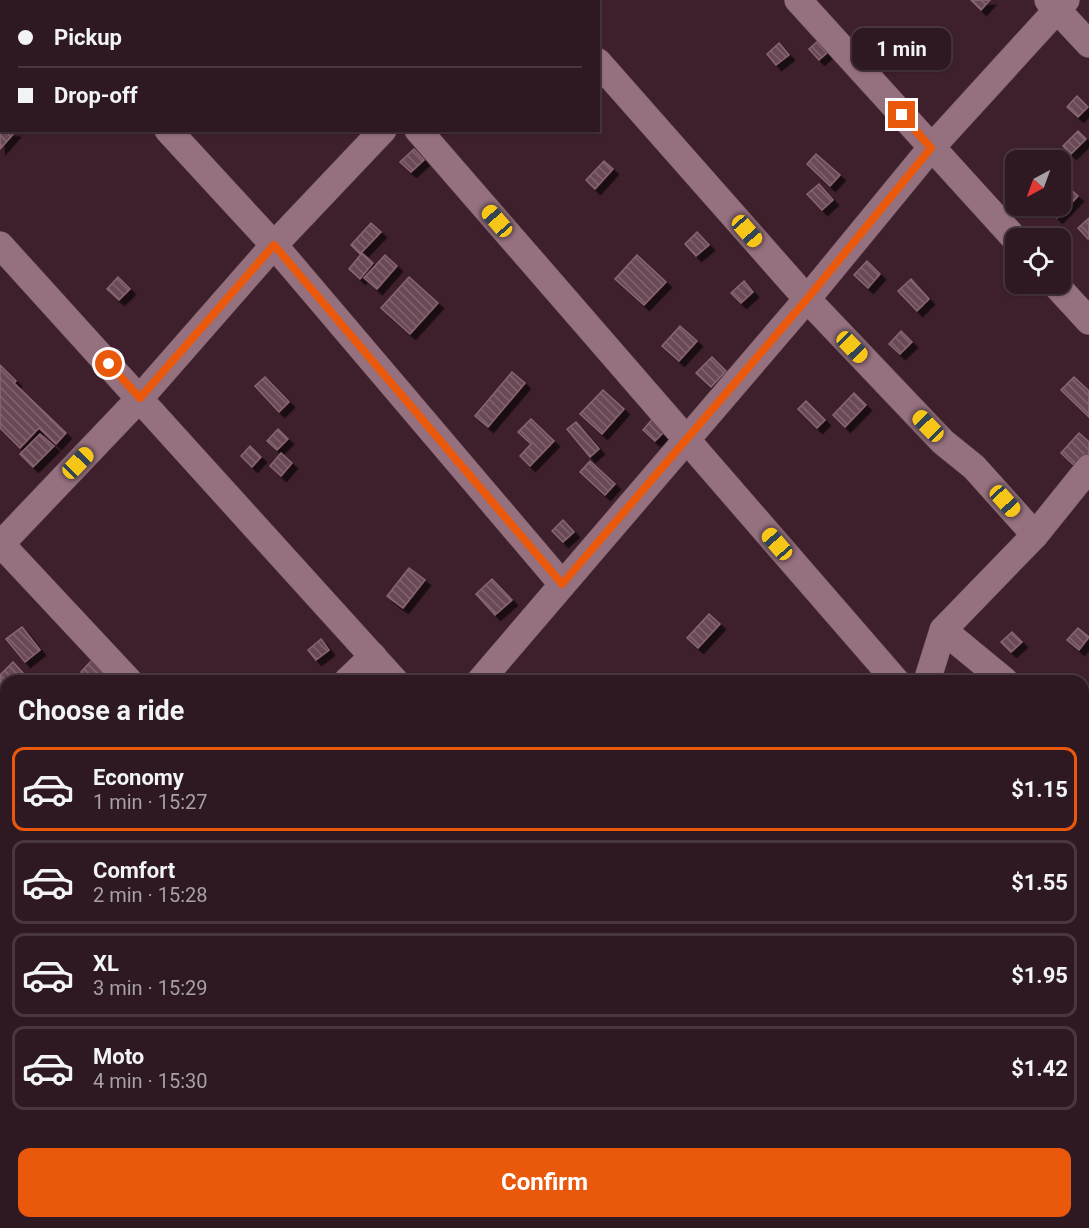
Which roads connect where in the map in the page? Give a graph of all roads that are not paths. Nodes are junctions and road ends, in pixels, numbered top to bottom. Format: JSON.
{"nodes":[{"id":1,"x":798,"y":0,"type":"edge"},
{"id":2,"x":1057,"y":3,"type":"edge"},
{"id":3,"x":1089,"y":44,"type":"edge"},
{"id":4,"x":600,"y":64,"type":"edge"},
{"id":5,"x":170,"y":132,"type":"edge"},
{"id":6,"x":381,"y":132,"type":"edge"},
{"id":7,"x":420,"y":132,"type":"edge"},
{"id":8,"x":931,"y":148,"type":"junction"},
{"id":9,"x":1005,"y":228,"type":"edge"},
{"id":10,"x":0,"y":245,"type":"edge"},
{"id":11,"x":274,"y":245,"type":"junction"},
{"id":12,"x":1064,"y":294,"type":"edge"},
{"id":13,"x":807,"y":299,"type":"junction"},
{"id":14,"x":1089,"y":321,"type":"edge"},
{"id":15,"x":140,"y":398,"type":"junction"},
{"id":16,"x":686,"y":438,"type":"junction"},
{"id":17,"x":1089,"y":468,"type":"edge"},
{"id":18,"x":1035,"y":535,"type":"junction"},
{"id":19,"x":0,"y":544,"type":"edge"},
{"id":20,"x":562,"y":584,"type":"junction"},
{"id":21,"x":943,"y":630,"type":"junction"},
{"id":22,"x":373,"y":656,"type":"junction"},
{"id":23,"x":123,"y":675,"type":"edge"},
{"id":24,"x":353,"y":675,"type":"edge"},
{"id":25,"x":390,"y":675,"type":"edge"},
{"id":26,"x":485,"y":675,"type":"edge"},
{"id":27,"x":892,"y":675,"type":"edge"},
{"id":28,"x":929,"y":675,"type":"edge"},
{"id":29,"x":998,"y":675,"type":"edge"}],
"edges":[{"from":1,"to":8,"type":"street"},
{"from":2,"to":3,"type":"street"},
{"from":2,"to":8,"type":"street"},
{"from":4,"to":13,"type":"street"},
{"from":5,"to":11,"type":"street"},
{"from":6,"to":11,"type":"street"},
{"from":7,"to":16,"type":"street"},
{"from":8,"to":9,"type":"street"},
{"from":8,"to":13,"type":"street"},
{"from":10,"to":15,"type":"street"},
{"from":11,"to":15,"type":"street"},
{"from":11,"to":20,"type":"street"},
{"from":12,"to":14,"type":"street"},
{"from":13,"to":16,"type":"street"},
{"from":13,"to":18,"type":"street"},
{"from":15,"to":19,"type":"street"},
{"from":15,"to":22,"type":"street"},
{"from":16,"to":20,"type":"street"},
{"from":16,"to":27,"type":"street"},
{"from":17,"to":18,"type":"street"},
{"from":18,"to":21,"type":"street"},
{"from":19,"to":23,"type":"street"},
{"from":20,"to":26,"type":"street"},
{"from":21,"to":28,"type":"street"},
{"from":21,"to":29,"type":"street"},
{"from":22,"to":24,"type":"street"},
{"from":22,"to":25,"type":"street"}]}
